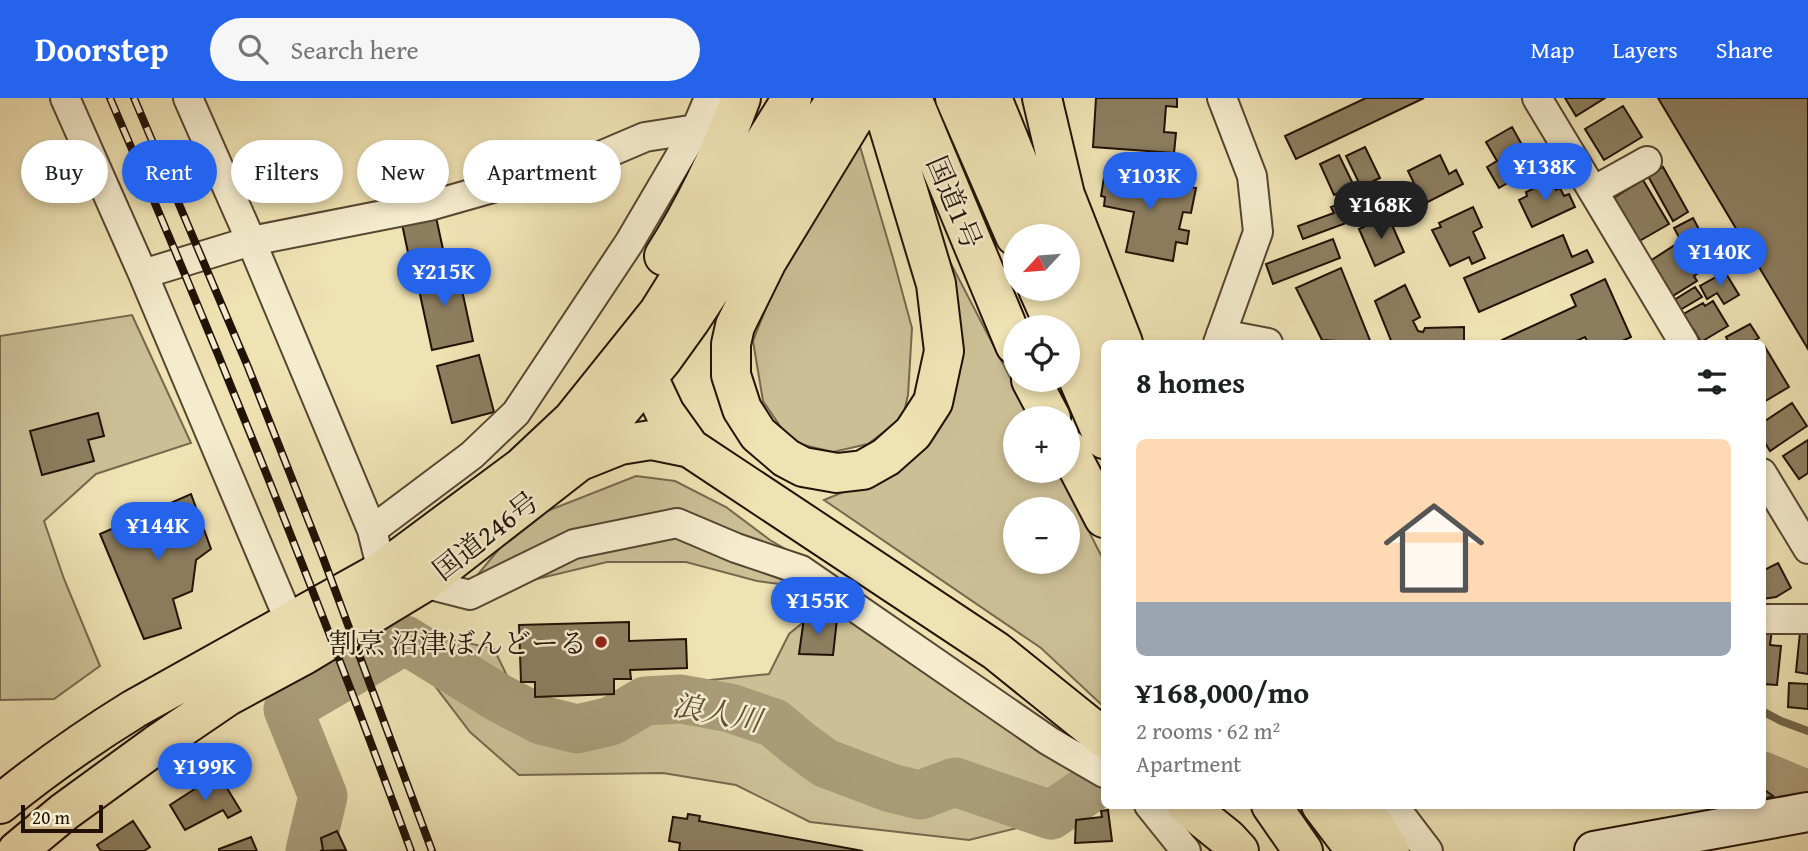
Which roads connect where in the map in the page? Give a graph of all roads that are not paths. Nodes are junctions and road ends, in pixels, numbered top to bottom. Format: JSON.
{"nodes":[{"id":1,"x":65,"y":98,"type":"edge"},
{"id":2,"x":188,"y":98,"type":"edge"},
{"id":3,"x":709,"y":98,"type":"edge"},
{"id":4,"x":741,"y":98,"type":"edge"},
{"id":5,"x":792,"y":98,"type":"edge"},
{"id":6,"x":836,"y":98,"type":"edge"},
{"id":7,"x":854,"y":98,"type":"edge"},
{"id":8,"x":955,"y":98,"type":"edge"},
{"id":9,"x":992,"y":98,"type":"edge"},
{"id":10,"x":1042,"y":98,"type":"edge"},
{"id":11,"x":1222,"y":98,"type":"edge"},
{"id":12,"x":1537,"y":98,"type":"edge"},
{"id":13,"x":899,"y":106,"type":"edge"},
{"id":14,"x":696,"y":129,"type":"junction"},
{"id":15,"x":1647,"y":161,"type":"dead end"},
{"id":16,"x":1593,"y":191,"type":"junction"},
{"id":17,"x":1011,"y":224,"type":"edge"},
{"id":18,"x":1043,"y":224,"type":"edge"},
{"id":19,"x":251,"y":241,"type":"junction"},
{"id":20,"x":143,"y":274,"type":"junction"},
{"id":21,"x":1075,"y":301,"type":"edge"},
{"id":22,"x":658,"y":313,"type":"junction"},
{"id":23,"x":1003,"y":320,"type":"edge"},
{"id":24,"x":1220,"y":339,"type":"edge"},
{"id":25,"x":1122,"y":340,"type":"edge"},
{"id":26,"x":1682,"y":340,"type":"edge"},
{"id":27,"x":1101,"y":366,"type":"edge"},
{"id":28,"x":648,"y":377,"type":"junction"},
{"id":29,"x":1080,"y":383,"type":"edge"},
{"id":30,"x":1101,"y":432,"type":"edge"},
{"id":31,"x":690,"y":448,"type":"junction"},
{"id":32,"x":577,"y":463,"type":"junction"},
{"id":33,"x":1080,"y":472,"type":"edge"},
{"id":34,"x":1766,"y":480,"type":"edge"},
{"id":35,"x":1101,"y":513,"type":"edge"},
{"id":36,"x":372,"y":530,"type":"junction"},
{"id":37,"x":1808,"y":549,"type":"edge"},
{"id":38,"x":382,"y":571,"type":"junction"},
{"id":39,"x":423,"y":583,"type":"junction"},
{"id":40,"x":1766,"y":619,"type":"edge"},
{"id":41,"x":1808,"y":619,"type":"edge"},
{"id":42,"x":290,"y":622,"type":"junction"},
{"id":43,"x":1101,"y":736,"type":"edge"},
{"id":44,"x":1101,"y":771,"type":"edge"},
{"id":45,"x":0,"y":804,"type":"edge"},
{"id":46,"x":1152,"y":809,"type":"edge"},
{"id":47,"x":1191,"y":809,"type":"edge"},
{"id":48,"x":1274,"y":809,"type":"edge"},
{"id":49,"x":1324,"y":809,"type":"edge"},
{"id":50,"x":1364,"y":809,"type":"edge"},
{"id":51,"x":1395,"y":809,"type":"edge"},
{"id":52,"x":1803,"y":816,"type":"edge"},
{"id":53,"x":1656,"y":846,"type":"edge"},
{"id":54,"x":17,"y":851,"type":"edge"},
{"id":55,"x":1186,"y":851,"type":"edge"},
{"id":56,"x":1239,"y":851,"type":"edge"},
{"id":57,"x":1303,"y":851,"type":"edge"},
{"id":58,"x":1356,"y":851,"type":"edge"},
{"id":59,"x":1390,"y":851,"type":"edge"},
{"id":60,"x":1428,"y":851,"type":"edge"},
{"id":61,"x":1594,"y":851,"type":"edge"}],
"edges":[{"from":1,"to":20,"type":"street"},
{"from":2,"to":19,"type":"street"},
{"from":3,"to":14,"type":"street"},
{"from":4,"to":38,"type":"highway"},
{"from":5,"to":22,"type":"highway","name":"国道246号"},
{"from":6,"to":28,"type":"highway","name":"国道246号"},
{"from":7,"to":13,"type":"highway"},
{"from":8,"to":17,"type":"highway","name":"国道1号"},
{"from":9,"to":18,"type":"highway"},
{"from":10,"to":25,"type":"highway"},
{"from":11,"to":24,"type":"street"},
{"from":12,"to":16,"type":"street"},
{"from":13,"to":23,"type":"highway","name":"国道1号"},
{"from":14,"to":19,"type":"street"},
{"from":14,"to":36,"type":"street"},
{"from":15,"to":16,"type":"street"},
{"from":16,"to":26,"type":"street"},
{"from":19,"to":20,"type":"street"},
{"from":19,"to":36,"type":"street"},
{"from":20,"to":42,"type":"street"},
{"from":21,"to":27,"type":"highway"},
{"from":22,"to":28,"type":"highway"},
{"from":22,"to":38,"type":"highway","name":"国道246号"},
{"from":28,"to":31,"type":"highway"},
{"from":28,"to":32,"type":"highway","name":"国道246号"},
{"from":29,"to":30,"type":"highway"},
{"from":31,"to":32,"type":"highway"},
{"from":31,"to":43,"type":"highway"},
{"from":32,"to":39,"type":"highway","name":"国道246号"},
{"from":33,"to":35,"type":"highway"},
{"from":34,"to":37,"type":"street"},
{"from":36,"to":38,"type":"street"},
{"from":38,"to":42,"type":"highway","name":"国道246号"},
{"from":39,"to":44,"type":"street"},
{"from":39,"to":54,"type":"highway","name":"国道246号"},
{"from":40,"to":41,"type":"street"},
{"from":42,"to":45,"type":"highway","name":"国道246号"},
{"from":46,"to":55,"type":"street"},
{"from":47,"to":56,"type":"highway"},
{"from":48,"to":57,"type":"highway"},
{"from":49,"to":58,"type":"highway"},
{"from":50,"to":59,"type":"highway"},
{"from":51,"to":60,"type":"street"},
{"from":52,"to":53,"type":"street"},
{"from":53,"to":61,"type":"street"}]}
